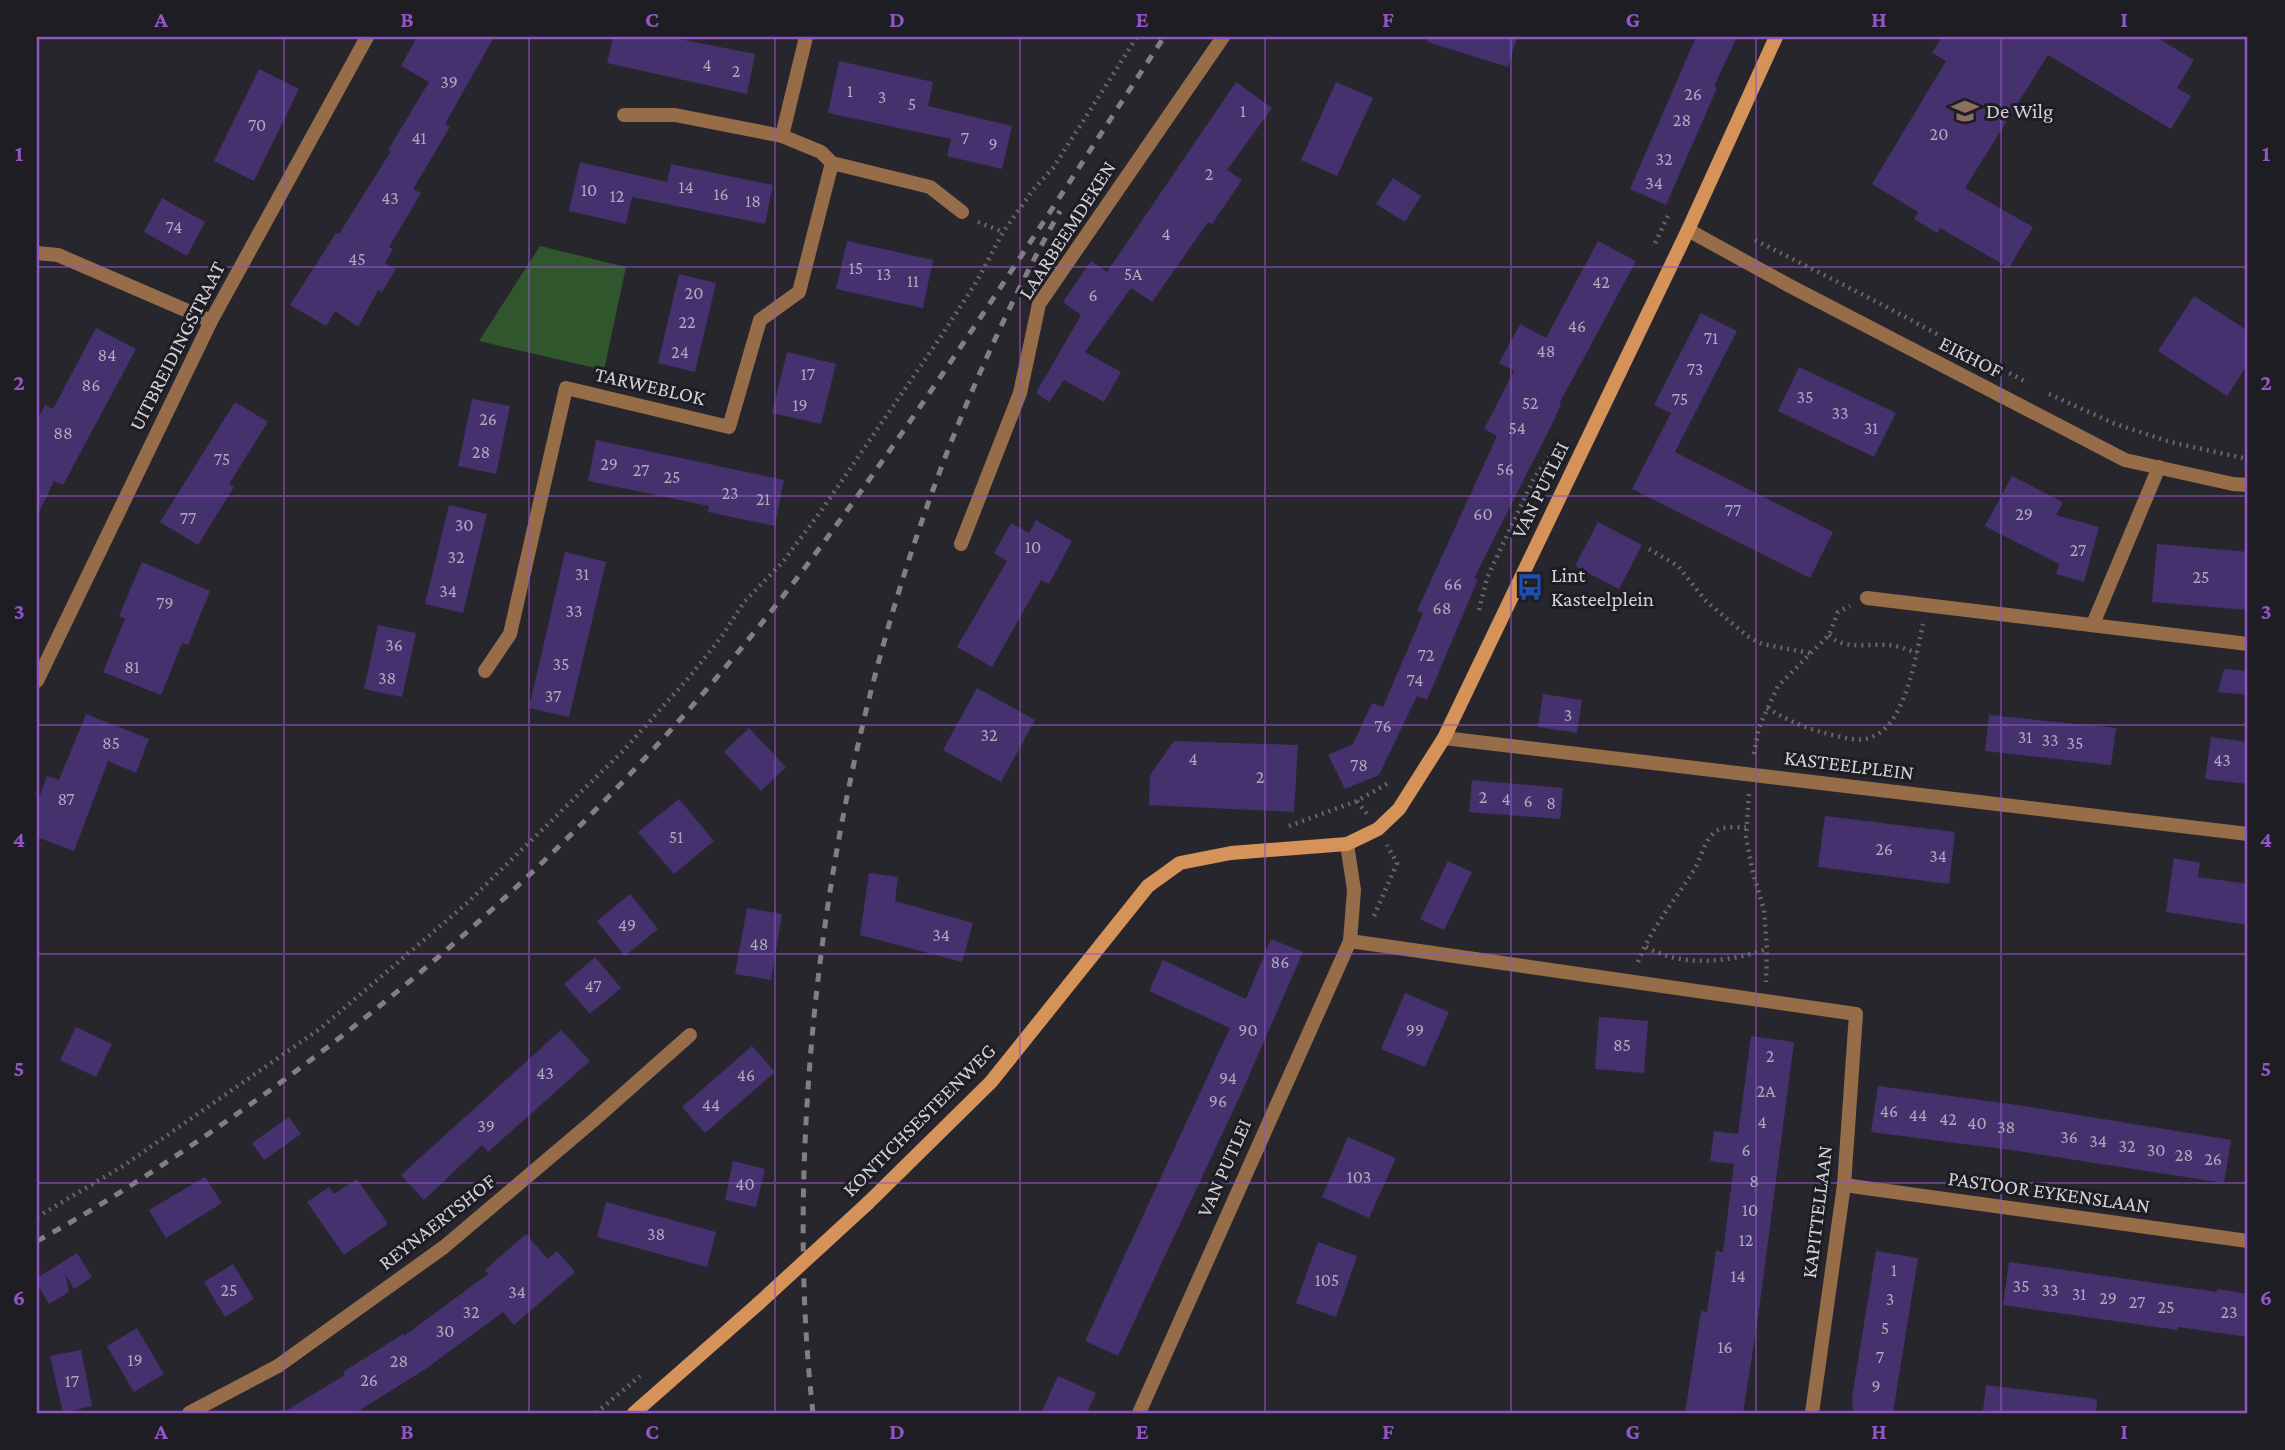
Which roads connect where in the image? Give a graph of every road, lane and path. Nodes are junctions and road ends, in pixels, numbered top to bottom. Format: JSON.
{"nodes":[{"id":1,"x":368,"y":37,"type":"edge"},
{"id":2,"x":806,"y":37,"type":"edge"},
{"id":3,"x":1138,"y":37,"type":"edge"},
{"id":4,"x":1223,"y":37,"type":"edge"},
{"id":5,"x":1776,"y":37,"type":"edge"},
{"id":6,"x":624,"y":116,"type":"dead end"},
{"id":7,"x":782,"y":136,"type":"junction"},
{"id":8,"x":832,"y":163,"type":"junction"},
{"id":9,"x":962,"y":212,"type":"dead end"},
{"id":10,"x":1670,"y":212,"type":"dead end"},
{"id":11,"x":1688,"y":230,"type":"junction"},
{"id":12,"x":1746,"y":235,"type":"dead end"},
{"id":13,"x":1652,"y":250,"type":"dead end"},
{"id":14,"x":37,"y":253,"type":"edge"},
{"id":15,"x":211,"y":321,"type":"junction"},
{"id":16,"x":2033,"y":386,"type":"dead end"},
{"id":17,"x":2045,"y":392,"type":"dead end"},
{"id":18,"x":1562,"y":437,"type":"dead end"},
{"id":19,"x":2248,"y":459,"type":"edge"},
{"id":20,"x":2159,"y":467,"type":"junction"},
{"id":21,"x":2248,"y":485,"type":"edge"},
{"id":22,"x":961,"y":544,"type":"dead end"},
{"id":23,"x":1649,"y":549,"type":"dead end"},
{"id":24,"x":1867,"y":598,"type":"joint"},
{"id":25,"x":1927,"y":605,"type":"junction"},
{"id":26,"x":1476,"y":618,"type":"dead end"},
{"id":27,"x":2093,"y":624,"type":"junction"},
{"id":28,"x":1829,"y":635,"type":"junction"},
{"id":29,"x":2248,"y":644,"type":"edge"},
{"id":30,"x":1811,"y":653,"type":"junction"},
{"id":31,"x":1917,"y":653,"type":"junction"},
{"id":32,"x":485,"y":671,"type":"dead end"},
{"id":33,"x":37,"y":681,"type":"edge"},
{"id":34,"x":1767,"y":708,"type":"junction"},
{"id":35,"x":1444,"y":738,"type":"junction"},
{"id":36,"x":1750,"y":774,"type":"junction"},
{"id":37,"x":1394,"y":780,"type":"dead end"},
{"id":38,"x":1746,"y":827,"type":"junction"},
{"id":39,"x":1378,"y":829,"type":"junction"},
{"id":40,"x":2248,"y":834,"type":"edge"},
{"id":41,"x":1347,"y":844,"type":"junction"},
{"id":42,"x":1350,"y":941,"type":"junction"},
{"id":43,"x":1646,"y":947,"type":"junction"},
{"id":44,"x":1767,"y":949,"type":"junction"},
{"id":45,"x":1633,"y":982,"type":"junction"},
{"id":46,"x":1763,"y":1001,"type":"junction"},
{"id":47,"x":690,"y":1035,"type":"dead end"},
{"id":48,"x":1844,"y":1185,"type":"junction"},
{"id":49,"x":37,"y":1217,"type":"edge"},
{"id":50,"x":2248,"y":1241,"type":"edge"},
{"id":51,"x":189,"y":1413,"type":"edge"},
{"id":52,"x":634,"y":1413,"type":"edge"},
{"id":53,"x":1139,"y":1413,"type":"edge"},
{"id":54,"x":1812,"y":1413,"type":"edge"}],
"edges":[{"from":1,"to":15,"type":"street","name":"UITBREIDINGSTRAAT"},
{"from":2,"to":7,"type":"street"},
{"from":3,"to":49,"type":"path"},
{"from":4,"to":22,"type":"street","name":"LAARBEEMDEKEN"},
{"from":5,"to":11,"type":"street","name":"VAN PUTLEI"},
{"from":6,"to":7,"type":"street"},
{"from":7,"to":8,"type":"street"},
{"from":8,"to":9,"type":"street"},
{"from":8,"to":32,"type":"street","name":"TARWEBLOK"},
{"from":10,"to":13,"type":"path"},
{"from":11,"to":20,"type":"street","name":"EIKHOF"},
{"from":11,"to":35,"type":"street","name":"VAN PUTLEI"},
{"from":12,"to":16,"type":"path"},
{"from":14,"to":15,"type":"street"},
{"from":15,"to":33,"type":"street","name":"UITBREIDINGSTRAAT"},
{"from":17,"to":19,"type":"path"},
{"from":18,"to":26,"type":"path"},
{"from":20,"to":21,"type":"street","name":"EIKHOF"},
{"from":20,"to":27,"type":"street"},
{"from":23,"to":30,"type":"path"},
{"from":24,"to":25,"type":"street"},
{"from":24,"to":28,"type":"path"},
{"from":25,"to":27,"type":"street"},
{"from":25,"to":31,"type":"path"},
{"from":27,"to":29,"type":"street"},
{"from":28,"to":30,"type":"path"},
{"from":28,"to":31,"type":"path"},
{"from":30,"to":34,"type":"path"},
{"from":31,"to":34,"type":"path"},
{"from":34,"to":36,"type":"path"},
{"from":35,"to":36,"type":"street","name":"KASTEELPLEIN"},
{"from":35,"to":39,"type":"street","name":"VAN PUTLEI"},
{"from":36,"to":38,"type":"path"},
{"from":36,"to":40,"type":"street","name":"KASTEELPLEIN"},
{"from":37,"to":39,"type":"path"},
{"from":38,"to":43,"type":"path"},
{"from":38,"to":44,"type":"path"},
{"from":39,"to":41,"type":"street","name":"VAN PUTLEI"},
{"from":39,"to":42,"type":"path"},
{"from":41,"to":42,"type":"street","name":"VAN PUTLEI"},
{"from":41,"to":52,"type":"street","name":"KONTICHSESTEENWEG","bridge":true},
{"from":42,"to":45,"type":"street"},
{"from":42,"to":53,"type":"street","name":"VAN PUTLEI"},
{"from":43,"to":44,"type":"path"},
{"from":43,"to":45,"type":"path"},
{"from":44,"to":46,"type":"path"},
{"from":45,"to":46,"type":"street"},
{"from":46,"to":48,"type":"street","name":"KAPITTELLAAN"},
{"from":47,"to":51,"type":"street","name":"REYNAERTSHOF"},
{"from":48,"to":50,"type":"street","name":"PASTOOR EYKENSLAAN"},
{"from":48,"to":54,"type":"street","name":"KAPITTELLAAN"}]}
